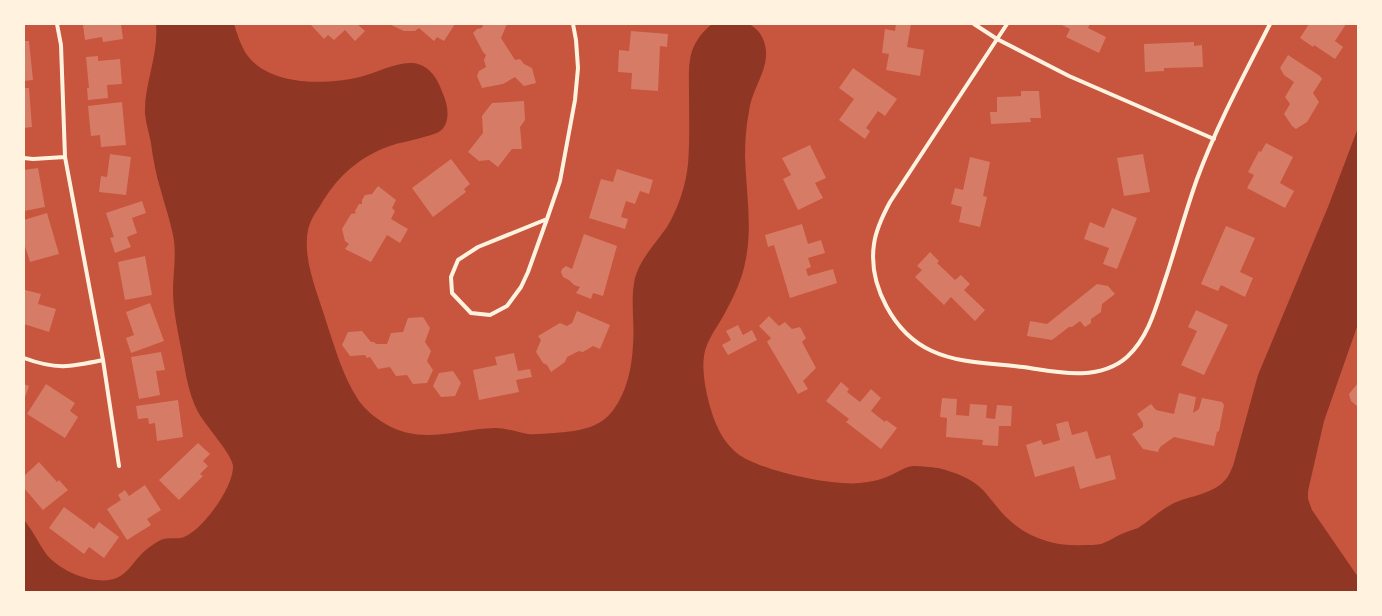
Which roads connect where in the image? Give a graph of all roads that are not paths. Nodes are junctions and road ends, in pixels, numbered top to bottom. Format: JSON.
{"nodes":[{"id":1,"x":57,"y":24,"type":"edge"},
{"id":2,"x":573,"y":24,"type":"edge"},
{"id":3,"x":974,"y":24,"type":"edge"},
{"id":4,"x":1007,"y":24,"type":"edge"},
{"id":5,"x":1270,"y":24,"type":"edge"},
{"id":6,"x":997,"y":39,"type":"junction"},
{"id":7,"x":1214,"y":139,"type":"junction"},
{"id":8,"x":65,"y":157,"type":"junction"},
{"id":9,"x":24,"y":158,"type":"edge"},
{"id":10,"x":546,"y":219,"type":"junction"},
{"id":11,"x":24,"y":358,"type":"edge"},
{"id":12,"x":103,"y":360,"type":"junction"},
{"id":13,"x":119,"y":466,"type":"dead end"}],
"edges":[{"from":1,"to":8,"type":"street"},
{"from":2,"to":10,"type":"street"},
{"from":3,"to":6,"type":"street"},
{"from":4,"to":6,"type":"street"},
{"from":5,"to":7,"type":"street"},
{"from":6,"to":7,"type":"street"},
{"from":6,"to":7,"type":"street"},
{"from":8,"to":9,"type":"street"},
{"from":8,"to":12,"type":"street"},
{"from":10,"to":10,"type":"street"},
{"from":11,"to":12,"type":"street"},
{"from":12,"to":13,"type":"street"}]}
